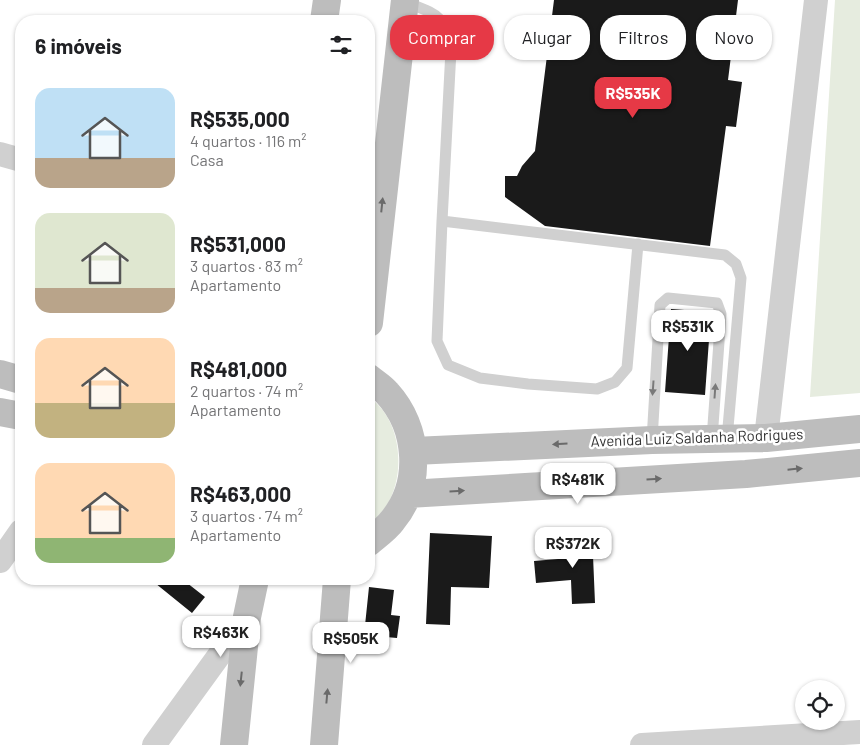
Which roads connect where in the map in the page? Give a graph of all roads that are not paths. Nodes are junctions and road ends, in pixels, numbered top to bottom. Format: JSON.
{"nodes":[{"id":1,"x":327,"y":0,"type":"edge"},
{"id":2,"x":816,"y":0,"type":"edge"},
{"id":3,"x":405,"y":1,"type":"edge"},
{"id":4,"x":325,"y":15,"type":"edge"},
{"id":5,"x":0,"y":154,"type":"edge"},
{"id":6,"x":15,"y":158,"type":"edge"},
{"id":7,"x":442,"y":221,"type":"junction"},
{"id":8,"x":638,"y":244,"type":"junction"},
{"id":9,"x":375,"y":270,"type":"edge"},
{"id":10,"x":0,"y":374,"type":"edge"},
{"id":11,"x":15,"y":378,"type":"edge"},
{"id":12,"x":375,"y":383,"type":"edge"},
{"id":13,"x":0,"y":412,"type":"edge"},
{"id":14,"x":15,"y":415,"type":"edge"},
{"id":15,"x":860,"y":429,"type":"edge"},
{"id":16,"x":766,"y":438,"type":"junction"},
{"id":17,"x":719,"y":439,"type":"junction"},
{"id":18,"x":652,"y":440,"type":"junction"},
{"id":19,"x":414,"y":451,"type":"junction"},
{"id":20,"x":860,"y":463,"type":"edge"},
{"id":21,"x":408,"y":494,"type":"junction"},
{"id":22,"x":375,"y":537,"type":"edge"},
{"id":23,"x":15,"y":540,"type":"edge"},
{"id":24,"x":0,"y":561,"type":"edge"},
{"id":25,"x":254,"y":585,"type":"edge"},
{"id":26,"x":337,"y":585,"type":"edge"},
{"id":27,"x":247,"y":617,"type":"junction"},
{"id":28,"x":860,"y":732,"type":"edge"},
{"id":29,"x":829,"y":740,"type":"edge"},
{"id":30,"x":154,"y":745,"type":"edge"},
{"id":31,"x":234,"y":745,"type":"edge"},
{"id":32,"x":324,"y":745,"type":"edge"},
{"id":33,"x":642,"y":745,"type":"edge"}],
"edges":[{"from":1,"to":4,"type":"main road"},
{"from":2,"to":16,"type":"street"},
{"from":3,"to":7,"type":"lane"},
{"from":9,"to":3,"type":"main road","one_way":true},
{"from":5,"to":6,"type":"street"},
{"from":7,"to":8,"type":"lane"},
{"from":7,"to":8,"type":"lane"},
{"from":8,"to":17,"type":"lane"},
{"from":10,"to":11,"type":"main road"},
{"from":12,"to":19,"type":"main road"},
{"from":13,"to":14,"type":"main road"},
{"from":15,"to":16,"type":"main road","name":"Avenida Luiz Saldanha Rodrigues"},
{"from":16,"to":17,"type":"main road","name":"Avenida Luiz Saldanha Rodrigues"},
{"from":17,"to":18,"type":"main road","name":"Avenida Luiz Saldanha Rodrigues"},
{"from":17,"to":18,"type":"lane","one_way":true},
{"from":18,"to":19,"type":"main road","name":"Avenida Luiz Saldanha Rodrigues","one_way":true},
{"from":19,"to":21,"type":"main road"},
{"from":21,"to":20,"type":"main road","one_way":true},
{"from":21,"to":22,"type":"main road"},
{"from":23,"to":24,"type":"street"},
{"from":25,"to":27,"type":"main road"},
{"from":32,"to":26,"type":"main road","one_way":true},
{"from":27,"to":30,"type":"street"},
{"from":27,"to":31,"type":"main road","one_way":true},
{"from":28,"to":29,"type":"street"},
{"from":29,"to":33,"type":"street"}]}
